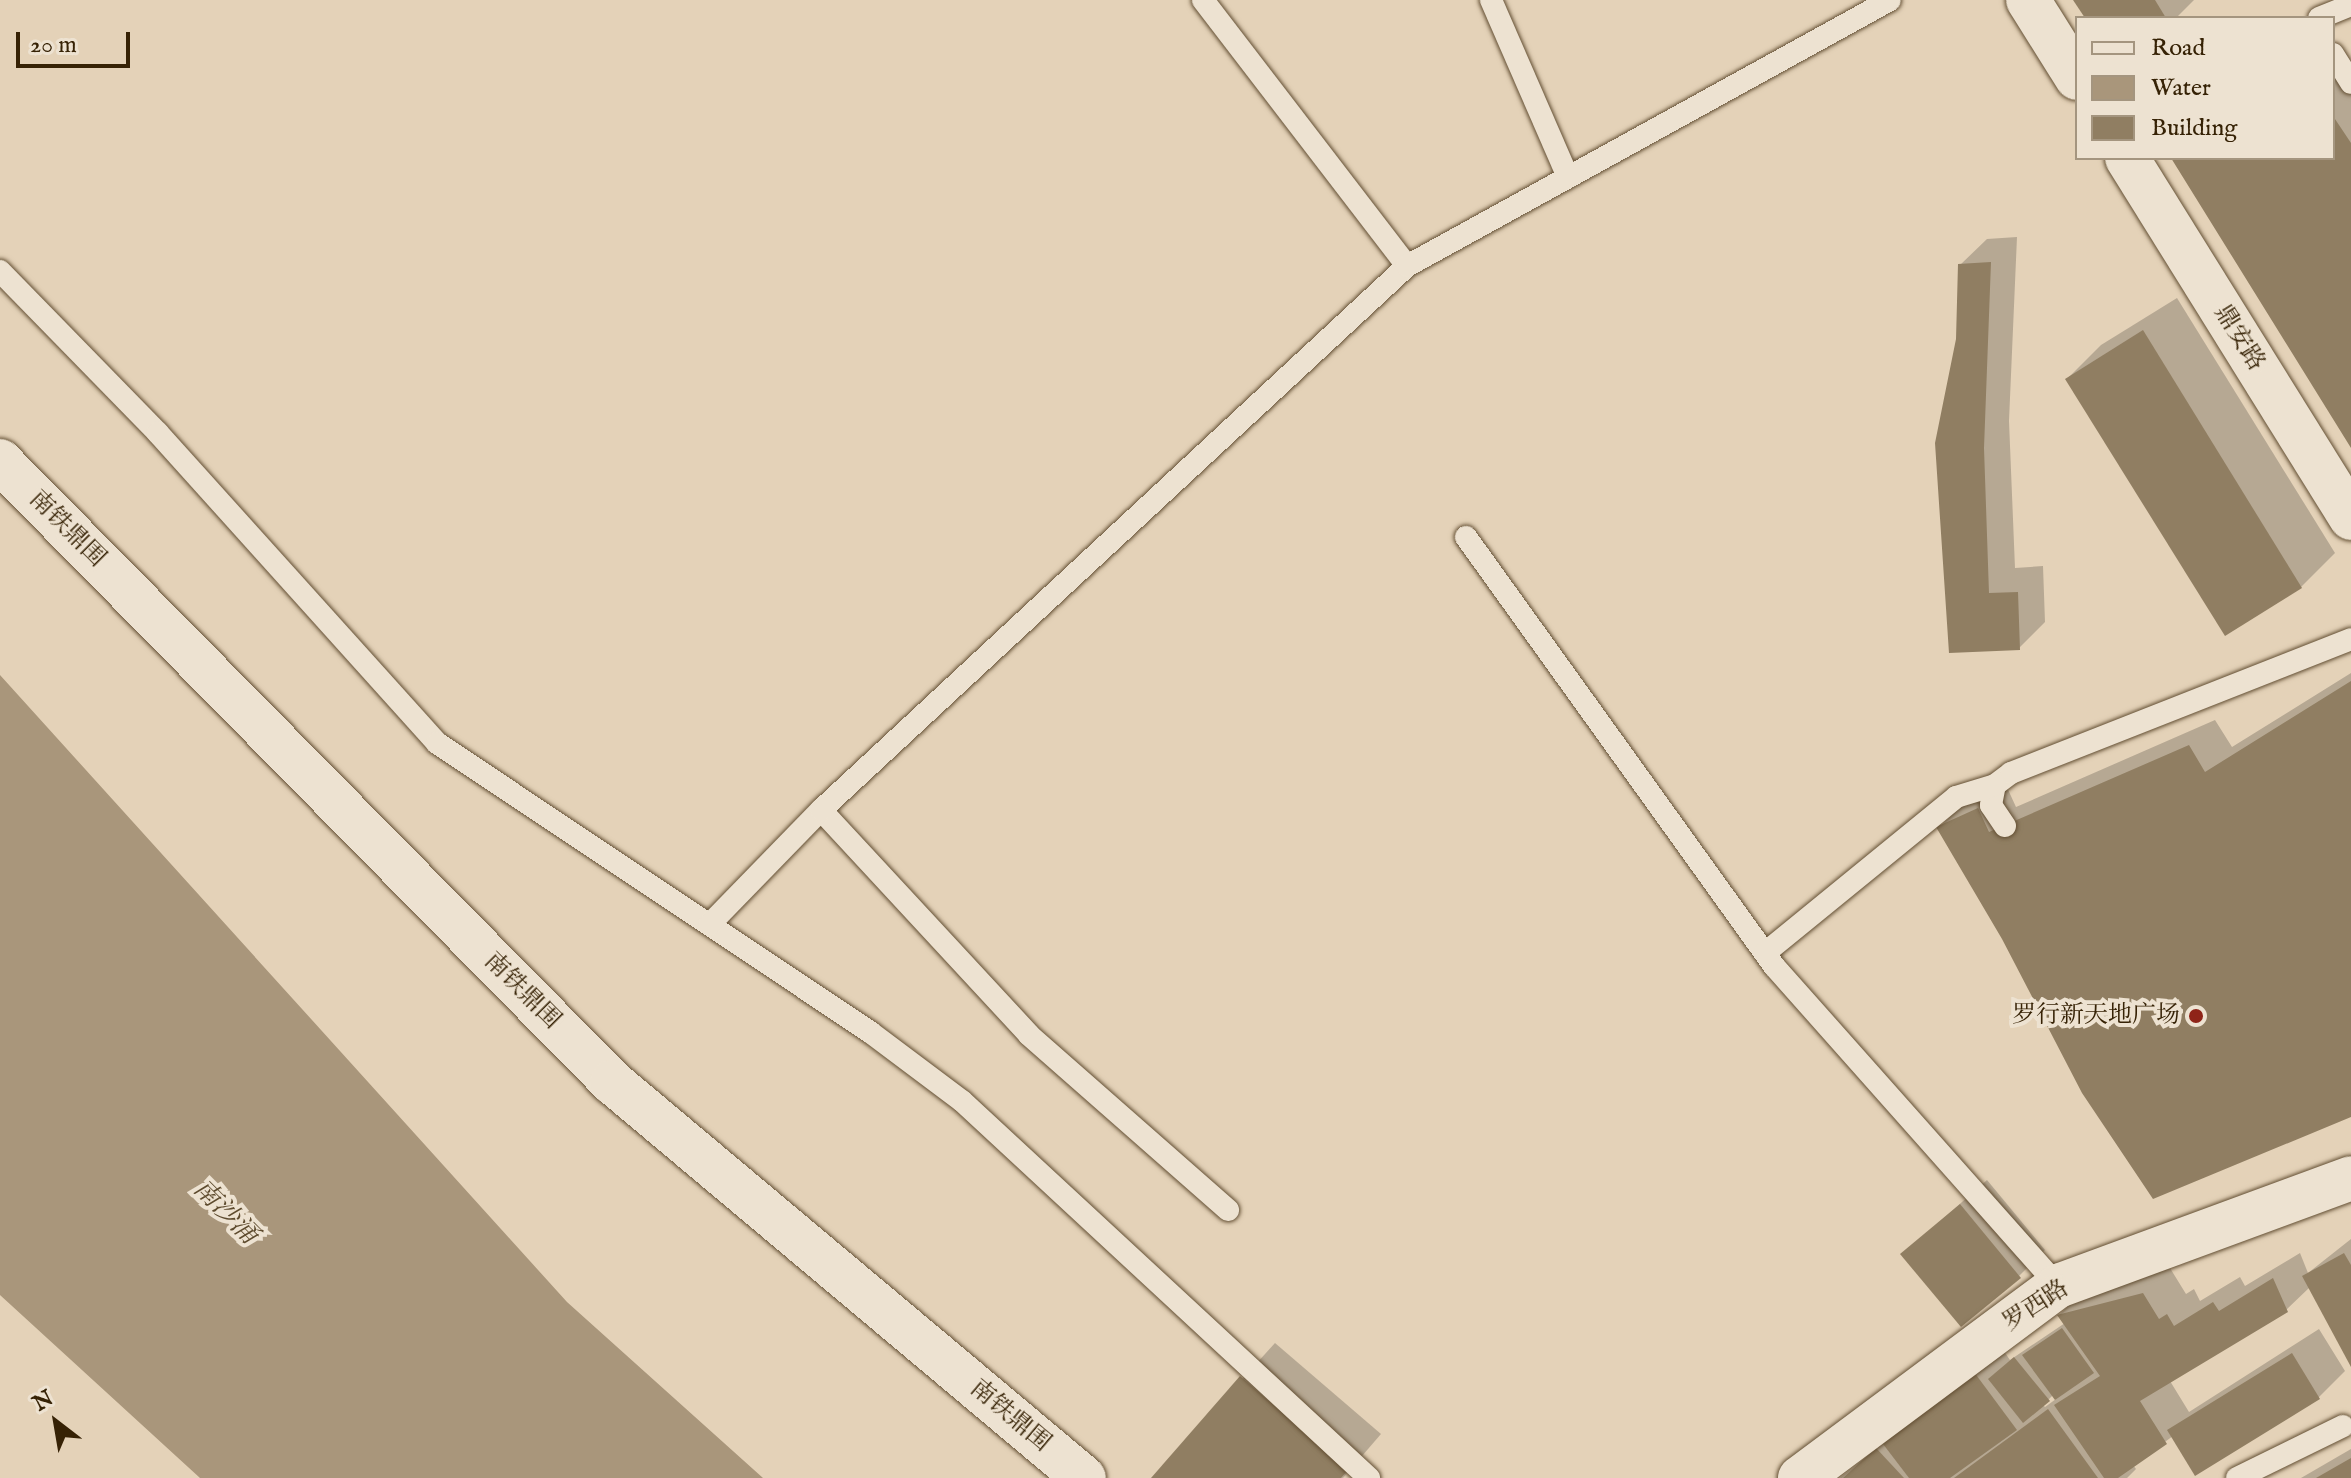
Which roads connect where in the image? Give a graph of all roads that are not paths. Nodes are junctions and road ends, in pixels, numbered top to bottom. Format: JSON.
{"nodes":[{"id":1,"x":1203,"y":0,"type":"edge"},
{"id":2,"x":1491,"y":0,"type":"edge"},
{"id":3,"x":1890,"y":0,"type":"edge"},
{"id":4,"x":2028,"y":0,"type":"edge"},
{"id":5,"x":2351,"y":5,"type":"edge"},
{"id":6,"x":2324,"y":16,"type":"edge"},
{"id":7,"x":2335,"y":57,"type":"edge"},
{"id":8,"x":2075,"y":75,"type":"edge"},
{"id":9,"x":2351,"y":83,"type":"edge"},
{"id":10,"x":2128,"y":160,"type":"edge"},
{"id":11,"x":1568,"y":177,"type":"junction"},
{"id":12,"x":1407,"y":266,"type":"junction"},
{"id":13,"x":0,"y":271,"type":"edge"},
{"id":14,"x":0,"y":461,"type":"edge"},
{"id":15,"x":2351,"y":518,"type":"edge"},
{"id":16,"x":1466,"y":537,"type":"dead end"},
{"id":17,"x":2351,"y":639,"type":"edge"},
{"id":18,"x":1995,"y":785,"type":"junction"},
{"id":19,"x":821,"y":810,"type":"junction"},
{"id":20,"x":2005,"y":826,"type":"dead end"},
{"id":21,"x":710,"y":924,"type":"junction"},
{"id":22,"x":1765,"y":953,"type":"junction"},
{"id":23,"x":2351,"y":1178,"type":"edge"},
{"id":24,"x":1228,"y":1210,"type":"dead end"},
{"id":25,"x":2058,"y":1286,"type":"junction"},
{"id":26,"x":2343,"y":1426,"type":"dead end"},
{"id":27,"x":1084,"y":1478,"type":"edge"},
{"id":28,"x":1369,"y":1478,"type":"edge"},
{"id":29,"x":1800,"y":1478,"type":"edge"},
{"id":30,"x":2237,"y":1478,"type":"edge"}],
"edges":[{"from":1,"to":12,"type":"lane"},
{"from":2,"to":11,"type":"lane"},
{"from":3,"to":11,"type":"lane"},
{"from":4,"to":8,"type":"street"},
{"from":5,"to":6,"type":"lane"},
{"from":7,"to":9,"type":"lane"},
{"from":10,"to":15,"type":"street","name":"鼎安路"},
{"from":11,"to":12,"type":"lane"},
{"from":12,"to":19,"type":"lane"},
{"from":13,"to":21,"type":"lane"},
{"from":14,"to":27,"type":"street","name":"南铁鼎围"},
{"from":16,"to":22,"type":"lane"},
{"from":17,"to":18,"type":"lane"},
{"from":18,"to":20,"type":"lane"},
{"from":18,"to":22,"type":"lane"},
{"from":19,"to":21,"type":"lane"},
{"from":19,"to":24,"type":"lane"},
{"from":21,"to":28,"type":"lane"},
{"from":22,"to":25,"type":"lane"},
{"from":23,"to":25,"type":"street","name":"罗西路"},
{"from":25,"to":29,"type":"street","name":"罗西路"},
{"from":26,"to":30,"type":"lane"}]}
